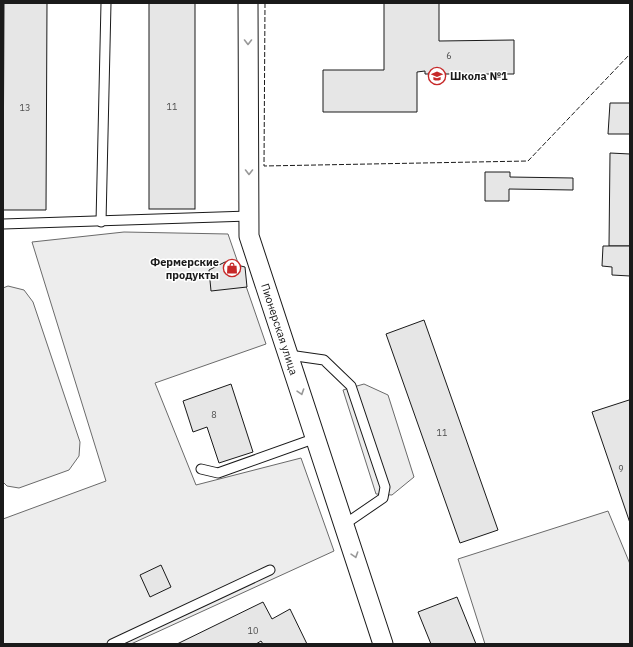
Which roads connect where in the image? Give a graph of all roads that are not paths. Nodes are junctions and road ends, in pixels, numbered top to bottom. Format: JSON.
{"nodes":[{"id":1,"x":106,"y":3,"type":"edge"},
{"id":2,"x":248,"y":3,"type":"edge"},
{"id":3,"x":249,"y":216,"type":"junction"},
{"id":4,"x":101,"y":222,"type":"junction"},
{"id":5,"x":3,"y":224,"type":"edge"},
{"id":6,"x":289,"y":356,"type":"junction"},
{"id":7,"x":316,"y":438,"type":"junction"},
{"id":8,"x":201,"y":469,"type":"dead end"},
{"id":9,"x":345,"y":524,"type":"junction"},
{"id":10,"x":270,"y":570,"type":"dead end"},
{"id":11,"x":112,"y":644,"type":"edge"},
{"id":12,"x":383,"y":644,"type":"edge"}],
"edges":[{"from":1,"to":4,"type":"lane"},
{"from":2,"to":3,"type":"street","name":"Пионерская улица","one_way":true},
{"from":3,"to":4,"type":"lane"},
{"from":3,"to":6,"type":"street","name":"Пионерская улица"},
{"from":4,"to":5,"type":"lane"},
{"from":6,"to":7,"type":"street","name":"Пионерская улица","one_way":true},
{"from":6,"to":9,"type":"lane"},
{"from":7,"to":8,"type":"lane"},
{"from":7,"to":9,"type":"street","name":"Пионерская улица"},
{"from":9,"to":12,"type":"street","name":"Пионерская улица","one_way":true},
{"from":10,"to":11,"type":"lane"}]}
